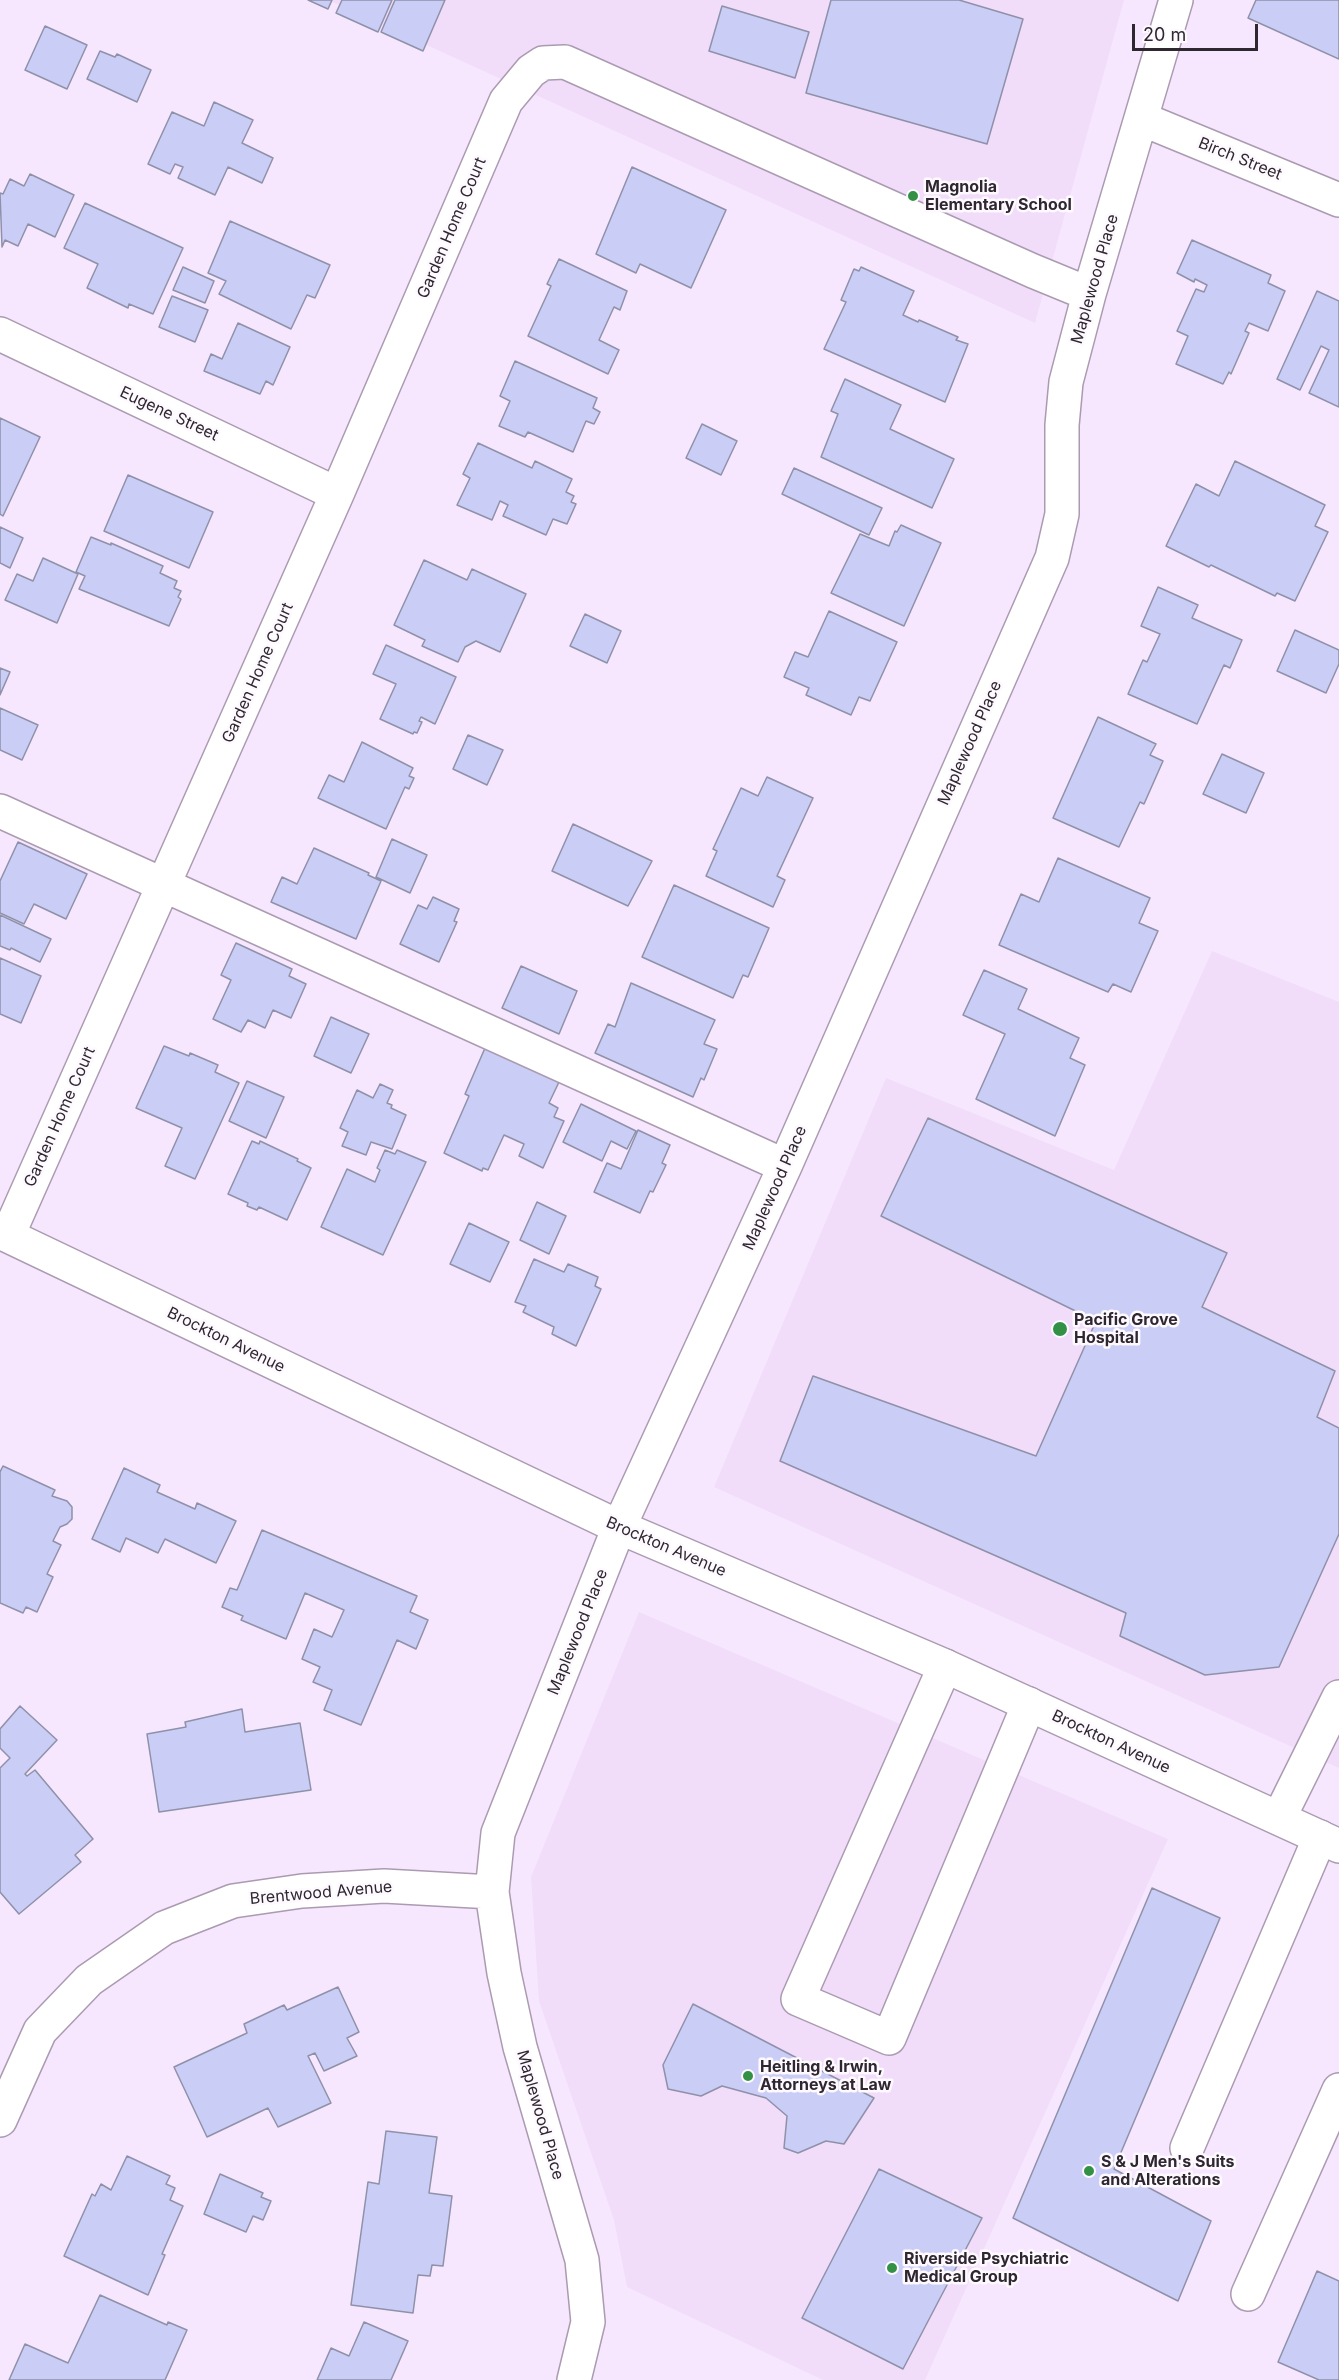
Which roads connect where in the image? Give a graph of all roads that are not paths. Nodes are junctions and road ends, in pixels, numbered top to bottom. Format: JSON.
{"nodes":[{"id":1,"x":1176,"y":0,"type":"edge"},
{"id":2,"x":1142,"y":119,"type":"junction"},
{"id":3,"x":1339,"y":200,"type":"edge"},
{"id":4,"x":1089,"y":294,"type":"junction"},
{"id":5,"x":0,"y":334,"type":"edge"},
{"id":6,"x":337,"y":494,"type":"junction"},
{"id":7,"x":0,"y":811,"type":"edge"},
{"id":8,"x":164,"y":884,"type":"junction"},
{"id":9,"x":785,"y":1166,"type":"junction"},
{"id":10,"x":4,"y":1234,"type":"edge"},
{"id":11,"x":619,"y":1527,"type":"junction"},
{"id":12,"x":945,"y":1666,"type":"junction"},
{"id":13,"x":1339,"y":1697,"type":"edge"},
{"id":14,"x":1029,"y":1704,"type":"junction"},
{"id":15,"x":1279,"y":1818,"type":"junction"},
{"id":16,"x":1329,"y":1841,"type":"edge"},
{"id":17,"x":492,"y":1892,"type":"junction"},
{"id":18,"x":1339,"y":2090,"type":"edge"},
{"id":19,"x":0,"y":2120,"type":"edge"},
{"id":20,"x":1186,"y":2148,"type":"dead end"},
{"id":21,"x":1248,"y":2294,"type":"dead end"},
{"id":22,"x":574,"y":2380,"type":"edge"}],
"edges":[{"from":1,"to":2,"type":"street","name":"Maplewood Place"},
{"from":2,"to":3,"type":"street","name":"Birch Street"},
{"from":2,"to":4,"type":"street","name":"Maplewood Place"},
{"from":4,"to":6,"type":"street","name":"Garden Home Court"},
{"from":4,"to":9,"type":"street","name":"Maplewood Place"},
{"from":5,"to":6,"type":"street","name":"Eugene Street"},
{"from":6,"to":8,"type":"street","name":"Garden Home Court"},
{"from":7,"to":8,"type":"street"},
{"from":8,"to":9,"type":"street"},
{"from":8,"to":10,"type":"street","name":"Garden Home Court"},
{"from":9,"to":11,"type":"street","name":"Maplewood Place"},
{"from":10,"to":11,"type":"street","name":"Brockton Avenue"},
{"from":11,"to":12,"type":"street","name":"Brockton Avenue"},
{"from":11,"to":17,"type":"street","name":"Maplewood Place"},
{"from":12,"to":14,"type":"street","name":"Brockton Avenue"},
{"from":12,"to":14,"type":"street"},
{"from":13,"to":15,"type":"street"},
{"from":14,"to":15,"type":"street","name":"Brockton Avenue"},
{"from":15,"to":16,"type":"street","name":"Brockton Avenue"},
{"from":16,"to":20,"type":"street"},
{"from":17,"to":19,"type":"street","name":"Brentwood Avenue"},
{"from":17,"to":22,"type":"street","name":"Maplewood Place"},
{"from":18,"to":21,"type":"street"}]}
